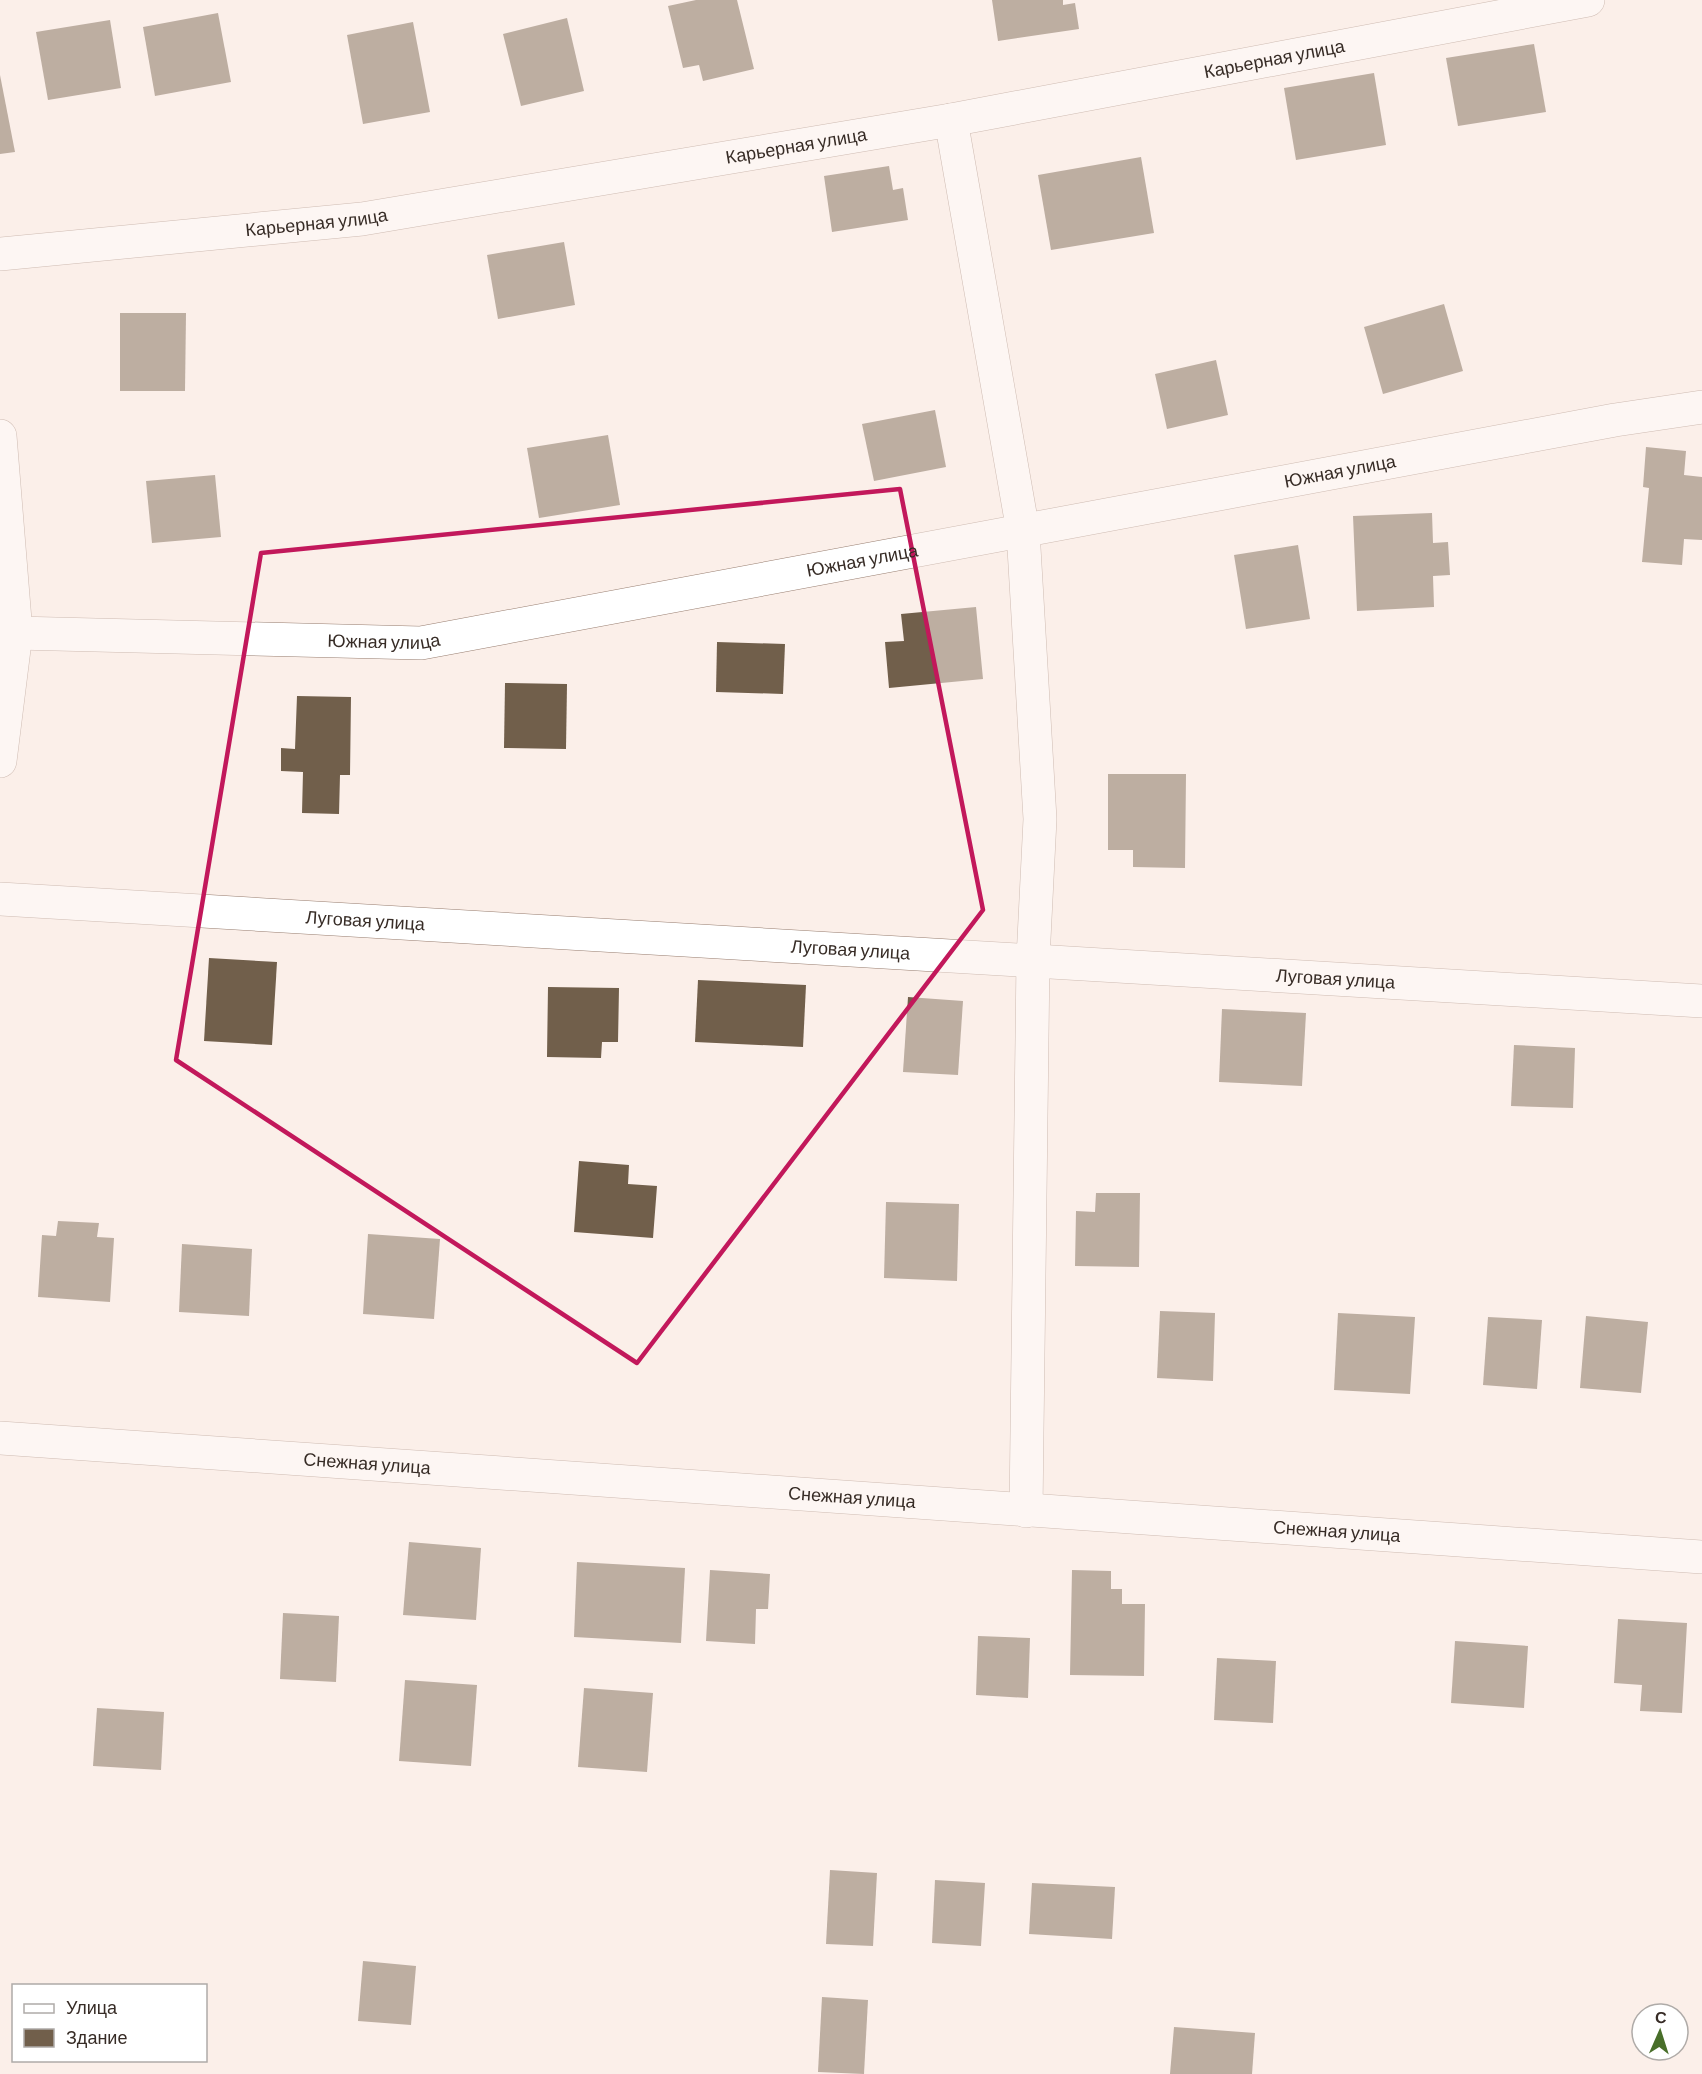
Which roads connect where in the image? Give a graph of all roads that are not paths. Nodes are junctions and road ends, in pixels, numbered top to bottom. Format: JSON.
{"nodes":[{"id":1,"x":1588,"y":0,"type":"edge"},
{"id":2,"x":951,"y":120,"type":"junction"},
{"id":3,"x":0,"y":254,"type":"edge"},
{"id":4,"x":1702,"y":407,"type":"edge"},
{"id":5,"x":0,"y":436,"type":"edge"},
{"id":6,"x":1023,"y":531,"type":"junction"},
{"id":7,"x":16,"y":633,"type":"junction"},
{"id":8,"x":3,"y":714,"type":"edge"},
{"id":9,"x":0,"y":761,"type":"edge"},
{"id":10,"x":0,"y":899,"type":"edge"},
{"id":11,"x":1033,"y":959,"type":"junction"},
{"id":12,"x":1702,"y":1001,"type":"edge"},
{"id":13,"x":0,"y":1438,"type":"edge"},
{"id":14,"x":1026,"y":1511,"type":"junction"},
{"id":15,"x":1702,"y":1557,"type":"edge"}],
"edges":[{"from":1,"to":2,"type":"street","name":"Карьерная улица"},
{"from":2,"to":3,"type":"street","name":"Карьерная улица"},
{"from":2,"to":6,"type":"street"},
{"from":4,"to":6,"type":"street","name":"Южная улица"},
{"from":5,"to":7,"type":"street"},
{"from":6,"to":7,"type":"street","name":"Южная улица"},
{"from":6,"to":11,"type":"street"},
{"from":7,"to":8,"type":"street"},
{"from":8,"to":9,"type":"street"},
{"from":10,"to":11,"type":"street","name":"Луговая улица"},
{"from":11,"to":12,"type":"street","name":"Луговая улица"},
{"from":11,"to":14,"type":"street"},
{"from":13,"to":14,"type":"street","name":"Снежная улица"},
{"from":14,"to":15,"type":"street","name":"Снежная улица"}]}
